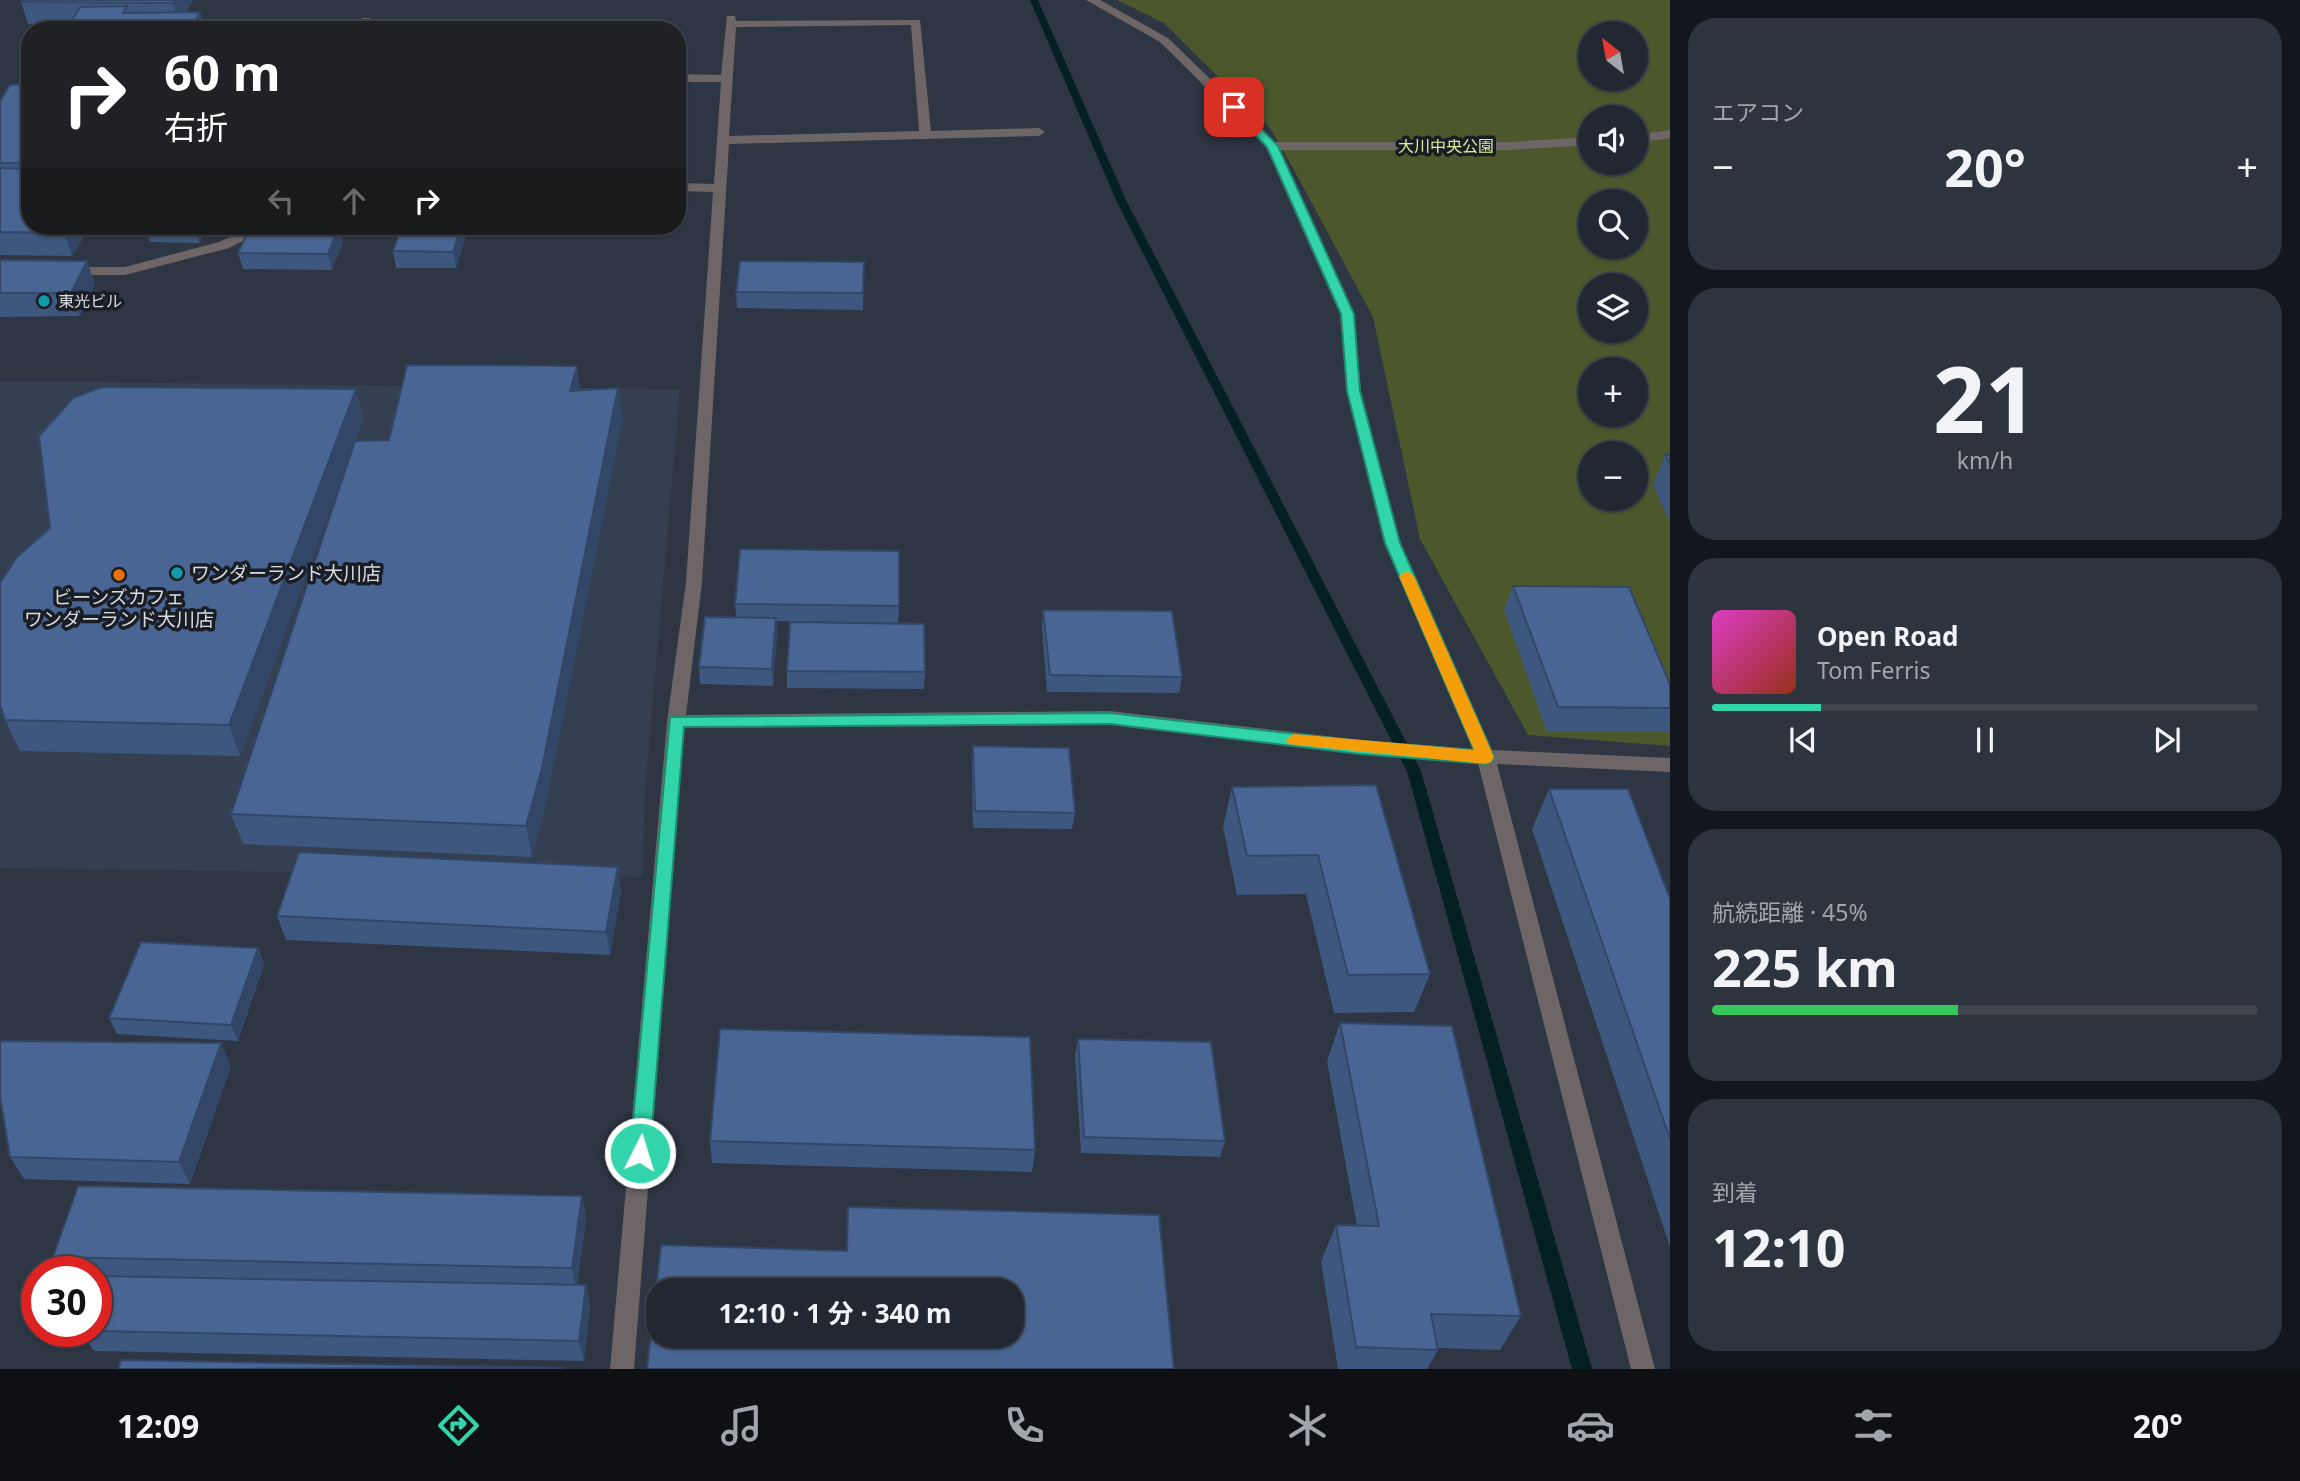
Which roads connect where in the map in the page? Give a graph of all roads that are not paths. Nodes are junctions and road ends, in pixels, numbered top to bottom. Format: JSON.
{"nodes":[{"id":1,"x":1092,"y":0,"type":"edge"},
{"id":2,"x":686,"y":78,"type":"edge"},
{"id":3,"x":727,"y":79,"type":"junction"},
{"id":4,"x":1039,"y":132,"type":"dead end"},
{"id":5,"x":1670,"y":134,"type":"edge"},
{"id":6,"x":925,"y":135,"type":"junction"},
{"id":7,"x":1648,"y":137,"type":"edge"},
{"id":8,"x":723,"y":140,"type":"junction"},
{"id":9,"x":1578,"y":142,"type":"edge"},
{"id":10,"x":1272,"y":146,"type":"junction"},
{"id":11,"x":686,"y":187,"type":"edge"},
{"id":12,"x":720,"y":188,"type":"junction"},
{"id":13,"x":246,"y":235,"type":"edge"},
{"id":14,"x":56,"y":271,"type":"edge"},
{"id":15,"x":676,"y":722,"type":"junction"},
{"id":16,"x":1486,"y":757,"type":"junction"},
{"id":17,"x":1670,"y":765,"type":"edge"},
{"id":18,"x":1641,"y":1362,"type":"edge"},
{"id":19,"x":622,"y":1369,"type":"edge"}],
"edges":[{"from":1,"to":10,"type":"street"},
{"from":2,"to":3,"type":"street"},
{"from":3,"to":6,"type":"street"},
{"from":3,"to":8,"type":"street"},
{"from":4,"to":6,"type":"street"},
{"from":5,"to":7,"type":"street"},
{"from":6,"to":8,"type":"street"},
{"from":8,"to":12,"type":"street"},
{"from":9,"to":10,"type":"street"},
{"from":10,"to":16,"type":"street"},
{"from":11,"to":12,"type":"street"},
{"from":12,"to":15,"type":"street"},
{"from":13,"to":14,"type":"street"},
{"from":15,"to":16,"type":"street"},
{"from":15,"to":19,"type":"street"},
{"from":16,"to":17,"type":"street"},
{"from":16,"to":18,"type":"street"}]}
